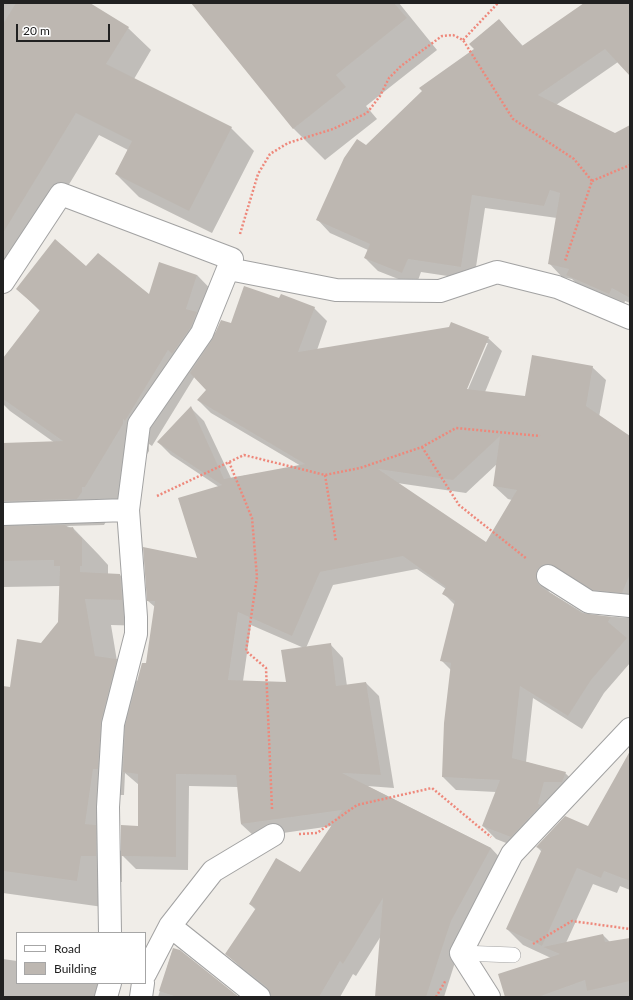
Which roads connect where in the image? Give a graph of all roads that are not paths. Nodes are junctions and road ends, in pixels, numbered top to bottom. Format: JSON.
{"nodes":[{"id":1,"x":230,"y":264,"type":"junction"},
{"id":2,"x":3,"y":282,"type":"edge"},
{"id":3,"x":630,"y":318,"type":"edge"},
{"id":4,"x":128,"y":510,"type":"junction"},
{"id":5,"x":3,"y":514,"type":"edge"},
{"id":6,"x":548,"y":576,"type":"road end"},
{"id":7,"x":630,"y":606,"type":"edge"},
{"id":8,"x":630,"y":729,"type":"edge"},
{"id":9,"x":273,"y":835,"type":"road end"},
{"id":10,"x":170,"y":926,"type":"junction"},
{"id":11,"x":110,"y":932,"type":"edge"},
{"id":12,"x":461,"y":953,"type":"junction"},
{"id":13,"x":513,"y":955,"type":"road end"},
{"id":14,"x":146,"y":972,"type":"edge"},
{"id":15,"x":110,"y":984,"type":"edge"},
{"id":16,"x":143,"y":984,"type":"edge"},
{"id":17,"x":106,"y":997,"type":"edge"},
{"id":18,"x":141,"y":997,"type":"edge"},
{"id":19,"x":259,"y":997,"type":"edge"},
{"id":20,"x":489,"y":997,"type":"edge"}],
"edges":[{"from":1,"to":2,"type":"street"},
{"from":1,"to":3,"type":"street"},
{"from":1,"to":4,"type":"street"},
{"from":4,"to":5,"type":"street"},
{"from":4,"to":11,"type":"street"},
{"from":6,"to":7,"type":"street"},
{"from":8,"to":12,"type":"street"},
{"from":9,"to":10,"type":"street"},
{"from":10,"to":14,"type":"street"},
{"from":10,"to":19,"type":"street"},
{"from":12,"to":13,"type":"lane"},
{"from":12,"to":20,"type":"street"},
{"from":15,"to":17,"type":"street"},
{"from":16,"to":18,"type":"street"}]}
